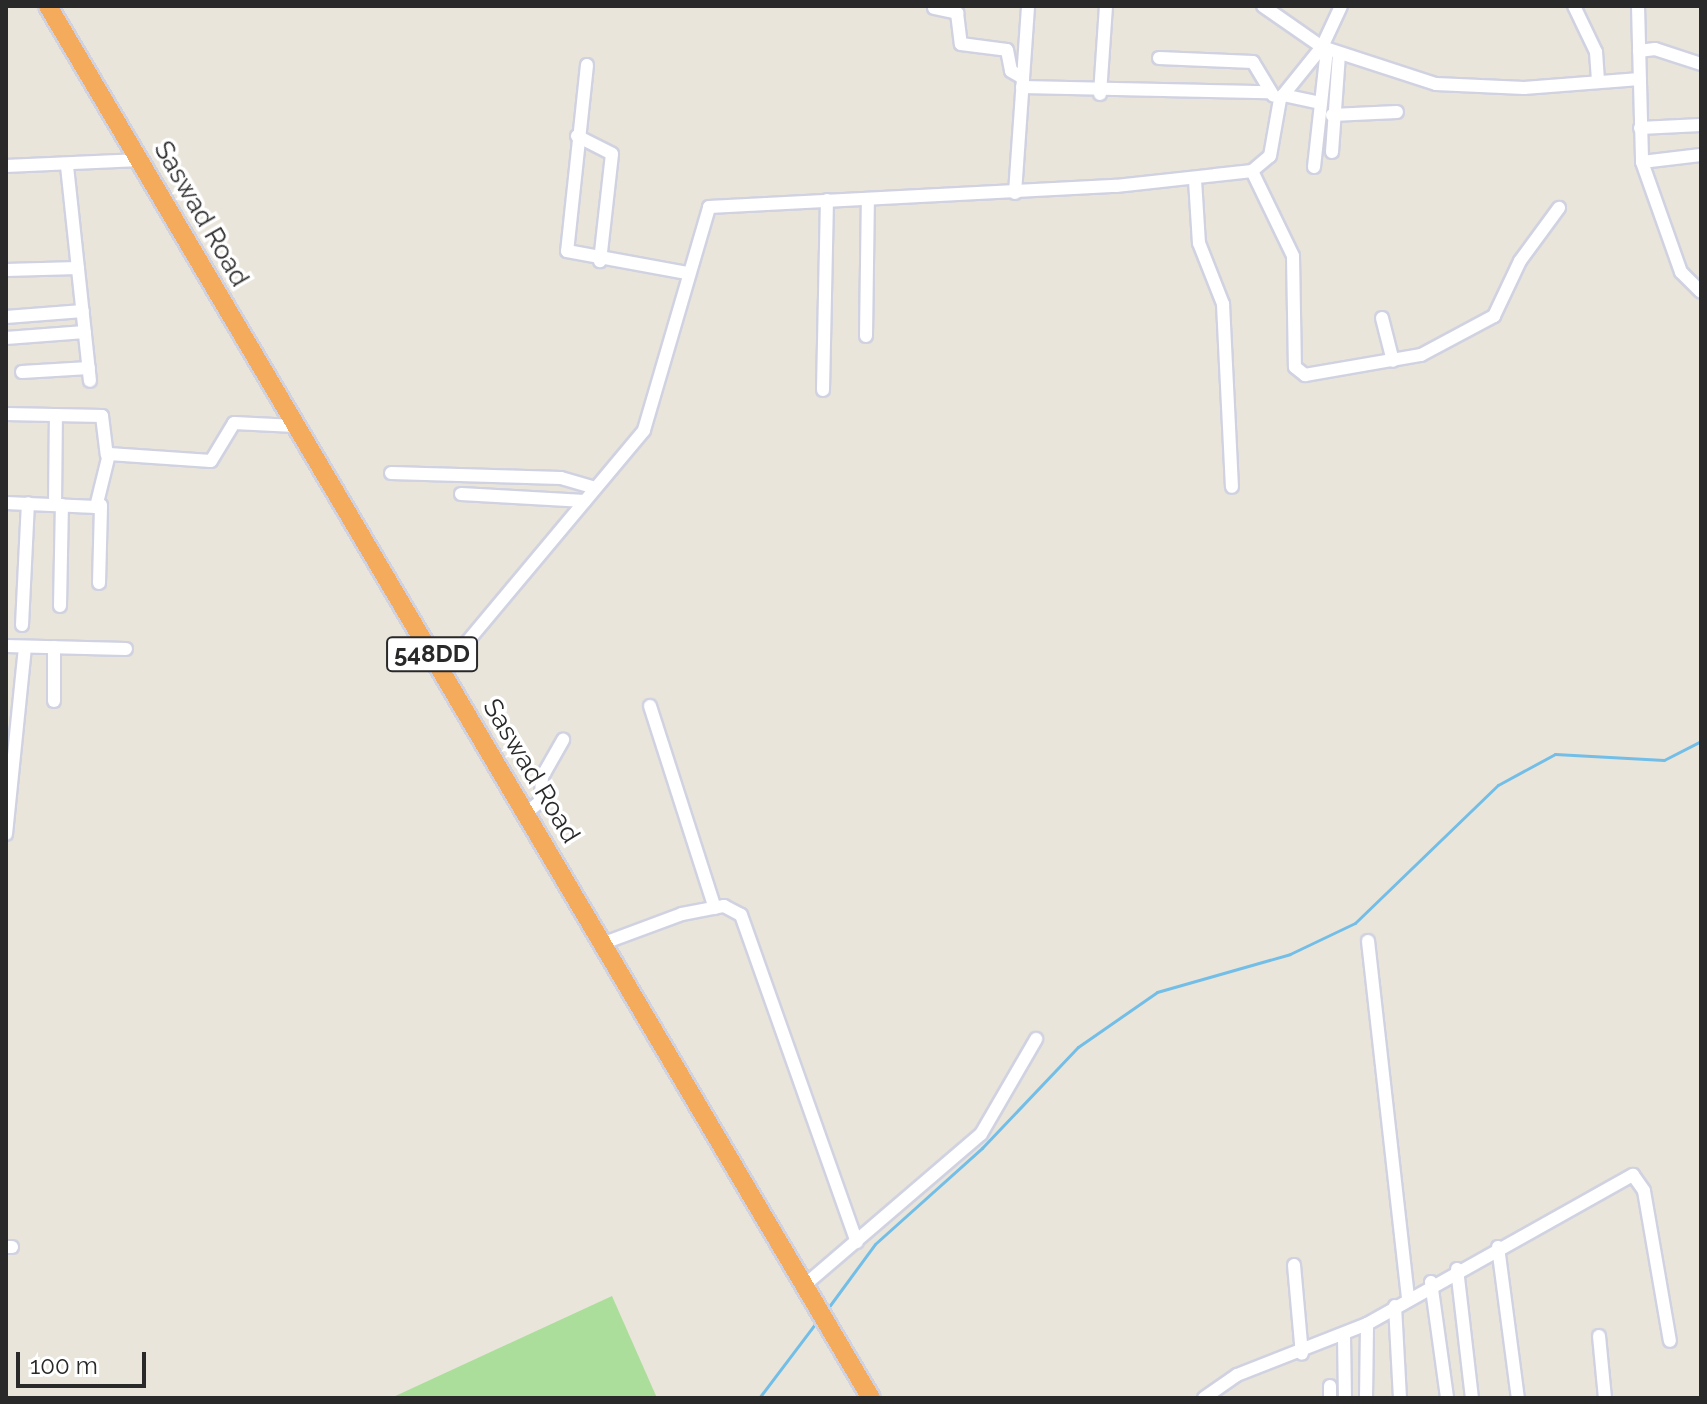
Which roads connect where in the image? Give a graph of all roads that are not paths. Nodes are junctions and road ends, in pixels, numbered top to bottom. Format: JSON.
{"nodes":[{"id":1,"x":48,"y":6,"type":"edge"},
{"id":2,"x":1028,"y":6,"type":"edge"},
{"id":3,"x":1106,"y":6,"type":"edge"},
{"id":4,"x":1263,"y":6,"type":"edge"},
{"id":5,"x":1341,"y":6,"type":"edge"},
{"id":6,"x":1574,"y":6,"type":"edge"},
{"id":7,"x":1638,"y":6,"type":"edge"},
{"id":8,"x":934,"y":8,"type":"edge"},
{"id":9,"x":1329,"y":50,"type":"junction"},
{"id":10,"x":1639,"y":51,"type":"junction"},
{"id":11,"x":1159,"y":58,"type":"dead end"},
{"id":12,"x":1701,"y":64,"type":"edge"},
{"id":13,"x":587,"y":65,"type":"dead end"},
{"id":14,"x":1598,"y":78,"type":"junction"},
{"id":15,"x":1640,"y":79,"type":"junction"},
{"id":16,"x":1023,"y":83,"type":"junction"},
{"id":17,"x":1268,"y":92,"type":"junction"},
{"id":18,"x":1100,"y":94,"type":"junction"},
{"id":19,"x":1282,"y":97,"type":"junction"},
{"id":20,"x":1321,"y":103,"type":"junction"},
{"id":21,"x":1397,"y":112,"type":"dead end"},
{"id":22,"x":1332,"y":115,"type":"junction"},
{"id":23,"x":1701,"y":125,"type":"edge"},
{"id":24,"x":1640,"y":128,"type":"junction"},
{"id":25,"x":577,"y":136,"type":"junction"},
{"id":26,"x":1332,"y":152,"type":"dead end"},
{"id":27,"x":1701,"y":155,"type":"edge"},
{"id":28,"x":140,"y":160,"type":"junction"},
{"id":29,"x":1642,"y":162,"type":"junction"},
{"id":30,"x":6,"y":166,"type":"edge"},
{"id":31,"x":67,"y":166,"type":"junction"},
{"id":32,"x":1314,"y":167,"type":"dead end"},
{"id":33,"x":1252,"y":171,"type":"junction"},
{"id":34,"x":1195,"y":180,"type":"junction"},
{"id":35,"x":1015,"y":193,"type":"junction"},
{"id":36,"x":868,"y":199,"type":"junction"},
{"id":37,"x":827,"y":200,"type":"junction"},
{"id":38,"x":1559,"y":208,"type":"dead end"},
{"id":39,"x":600,"y":261,"type":"junction"},
{"id":40,"x":78,"y":268,"type":"junction"},
{"id":41,"x":6,"y":270,"type":"edge"},
{"id":42,"x":687,"y":273,"type":"junction"},
{"id":43,"x":1701,"y":292,"type":"edge"},
{"id":44,"x":83,"y":311,"type":"junction"},
{"id":45,"x":6,"y":317,"type":"edge"},
{"id":46,"x":1382,"y":318,"type":"dead end"},
{"id":47,"x":85,"y":332,"type":"junction"},
{"id":48,"x":866,"y":336,"type":"dead end"},
{"id":49,"x":6,"y":338,"type":"edge"},
{"id":50,"x":1393,"y":361,"type":"junction"},
{"id":51,"x":22,"y":372,"type":"dead end"},
{"id":52,"x":823,"y":390,"type":"dead end"},
{"id":53,"x":6,"y":414,"type":"edge"},
{"id":54,"x":56,"y":415,"type":"junction"},
{"id":55,"x":295,"y":426,"type":"junction"},
{"id":56,"x":107,"y":455,"type":"junction"},
{"id":57,"x":391,"y":473,"type":"dead end"},
{"id":58,"x":1232,"y":487,"type":"dead end"},
{"id":59,"x":595,"y":488,"type":"junction"},
{"id":60,"x":461,"y":494,"type":"dead end"},
{"id":61,"x":585,"y":501,"type":"junction"},
{"id":62,"x":6,"y":503,"type":"edge"},
{"id":63,"x":28,"y":503,"type":"junction"},
{"id":64,"x":58,"y":505,"type":"junction"},
{"id":65,"x":101,"y":505,"type":"junction"},
{"id":66,"x":99,"y":583,"type":"dead end"},
{"id":67,"x":60,"y":606,"type":"dead end"},
{"id":68,"x":22,"y":625,"type":"dead end"},
{"id":69,"x":6,"y":646,"type":"edge"},
{"id":70,"x":25,"y":647,"type":"junction"},
{"id":71,"x":54,"y":647,"type":"junction"},
{"id":72,"x":126,"y":649,"type":"dead end"},
{"id":73,"x":442,"y":672,"type":"junction"},
{"id":74,"x":54,"y":701,"type":"dead end"},
{"id":75,"x":650,"y":706,"type":"dead end"},
{"id":76,"x":563,"y":740,"type":"dead end"},
{"id":77,"x":8,"y":773,"type":"edge"},
{"id":78,"x":526,"y":813,"type":"junction"},
{"id":79,"x":6,"y":834,"type":"edge"},
{"id":80,"x":715,"y":908,"type":"junction"},
{"id":81,"x":1368,"y":941,"type":"dead end"},
{"id":82,"x":604,"y":943,"type":"junction"},
{"id":83,"x":1036,"y":1039,"type":"dead end"},
{"id":84,"x":857,"y":1242,"type":"junction"},
{"id":85,"x":1498,"y":1247,"type":"junction"},
{"id":86,"x":1294,"y":1265,"type":"dead end"},
{"id":87,"x":1457,"y":1269,"type":"junction"},
{"id":88,"x":1431,"y":1282,"type":"junction"},
{"id":89,"x":806,"y":1284,"type":"junction"},
{"id":90,"x":1408,"y":1298,"type":"junction"},
{"id":91,"x":1395,"y":1306,"type":"junction"},
{"id":92,"x":1367,"y":1324,"type":"junction"},
{"id":93,"x":1344,"y":1336,"type":"junction"},
{"id":94,"x":1599,"y":1336,"type":"dead end"},
{"id":95,"x":1670,"y":1341,"type":"dead end"},
{"id":96,"x":1302,"y":1354,"type":"junction"},
{"id":97,"x":871,"y":1398,"type":"edge"},
{"id":98,"x":1204,"y":1398,"type":"edge"},
{"id":99,"x":1345,"y":1398,"type":"edge"},
{"id":100,"x":1366,"y":1398,"type":"edge"},
{"id":101,"x":1400,"y":1398,"type":"edge"},
{"id":102,"x":1447,"y":1398,"type":"edge"},
{"id":103,"x":1472,"y":1398,"type":"edge"},
{"id":104,"x":1518,"y":1398,"type":"edge"},
{"id":105,"x":1605,"y":1398,"type":"edge"}],
"edges":[{"from":1,"to":28,"type":"highway","name":"Saswad Road","number":"548DD"},
{"from":2,"to":16,"type":"street"},
{"from":3,"to":18,"type":"street"},
{"from":4,"to":9,"type":"street"},
{"from":5,"to":9,"type":"street"},
{"from":6,"to":14,"type":"street"},
{"from":7,"to":10,"type":"street"},
{"from":8,"to":16,"type":"street"},
{"from":9,"to":14,"type":"street"},
{"from":9,"to":19,"type":"street"},
{"from":9,"to":20,"type":"street"},
{"from":9,"to":22,"type":"street"},
{"from":10,"to":12,"type":"street"},
{"from":10,"to":15,"type":"street"},
{"from":11,"to":17,"type":"street"},
{"from":13,"to":25,"type":"street"},
{"from":14,"to":15,"type":"street"},
{"from":15,"to":24,"type":"street"},
{"from":16,"to":18,"type":"street"},
{"from":16,"to":35,"type":"street"},
{"from":17,"to":18,"type":"street"},
{"from":17,"to":19,"type":"street"},
{"from":19,"to":20,"type":"street"},
{"from":19,"to":33,"type":"street"},
{"from":20,"to":32,"type":"street"},
{"from":21,"to":22,"type":"street"},
{"from":22,"to":26,"type":"street"},
{"from":23,"to":24,"type":"street"},
{"from":24,"to":29,"type":"street"},
{"from":25,"to":39,"type":"street"},
{"from":25,"to":39,"type":"street"},
{"from":27,"to":29,"type":"street"},
{"from":28,"to":31,"type":"street"},
{"from":28,"to":55,"type":"highway","name":"Saswad Road","number":"548DD"},
{"from":29,"to":43,"type":"street"},
{"from":30,"to":31,"type":"street"},
{"from":31,"to":40,"type":"street"},
{"from":33,"to":34,"type":"street"},
{"from":33,"to":50,"type":"street"},
{"from":34,"to":35,"type":"street"},
{"from":34,"to":58,"type":"street"},
{"from":35,"to":36,"type":"street"},
{"from":36,"to":37,"type":"street"},
{"from":36,"to":48,"type":"street"},
{"from":37,"to":42,"type":"street"},
{"from":37,"to":52,"type":"street"},
{"from":38,"to":50,"type":"street"},
{"from":39,"to":42,"type":"street"},
{"from":40,"to":41,"type":"street"},
{"from":40,"to":44,"type":"street"},
{"from":42,"to":59,"type":"street"},
{"from":44,"to":45,"type":"street"},
{"from":44,"to":47,"type":"street"},
{"from":46,"to":50,"type":"street"},
{"from":47,"to":49,"type":"street"},
{"from":47,"to":51,"type":"street"},
{"from":53,"to":54,"type":"street"},
{"from":54,"to":56,"type":"street"},
{"from":54,"to":64,"type":"street"},
{"from":55,"to":56,"type":"street"},
{"from":55,"to":73,"type":"highway","name":"Saswad Road","number":"548DD"},
{"from":56,"to":65,"type":"street"},
{"from":57,"to":59,"type":"street"},
{"from":59,"to":61,"type":"street"},
{"from":60,"to":61,"type":"street"},
{"from":61,"to":73,"type":"street"},
{"from":62,"to":63,"type":"street"},
{"from":63,"to":64,"type":"street"},
{"from":63,"to":68,"type":"street"},
{"from":64,"to":65,"type":"street"},
{"from":64,"to":67,"type":"street"},
{"from":65,"to":66,"type":"street"},
{"from":69,"to":70,"type":"street"},
{"from":70,"to":71,"type":"street"},
{"from":70,"to":77,"type":"street"},
{"from":71,"to":72,"type":"street"},
{"from":71,"to":74,"type":"street"},
{"from":73,"to":78,"type":"highway","name":"Saswad Road","number":"548DD"},
{"from":75,"to":80,"type":"street"},
{"from":76,"to":78,"type":"street"},
{"from":77,"to":79,"type":"street"},
{"from":78,"to":82,"type":"highway","name":"Saswad Road","number":"548DD"},
{"from":80,"to":82,"type":"street"},
{"from":80,"to":84,"type":"street"},
{"from":81,"to":90,"type":"street"},
{"from":82,"to":89,"type":"highway","name":"Saswad Road","number":"548DD"},
{"from":83,"to":84,"type":"street"},
{"from":84,"to":89,"type":"street"},
{"from":85,"to":87,"type":"street"},
{"from":85,"to":95,"type":"street"},
{"from":85,"to":104,"type":"street"},
{"from":86,"to":96,"type":"street"},
{"from":87,"to":88,"type":"street"},
{"from":87,"to":103,"type":"street"},
{"from":88,"to":90,"type":"street"},
{"from":88,"to":102,"type":"street"},
{"from":89,"to":97,"type":"highway","name":"Saswad Road","number":"548DD"},
{"from":90,"to":91,"type":"street"},
{"from":91,"to":92,"type":"street"},
{"from":91,"to":101,"type":"street"},
{"from":92,"to":93,"type":"street"},
{"from":92,"to":100,"type":"street"},
{"from":93,"to":96,"type":"street"},
{"from":93,"to":99,"type":"street"},
{"from":94,"to":105,"type":"street"},
{"from":96,"to":98,"type":"street"}]}
